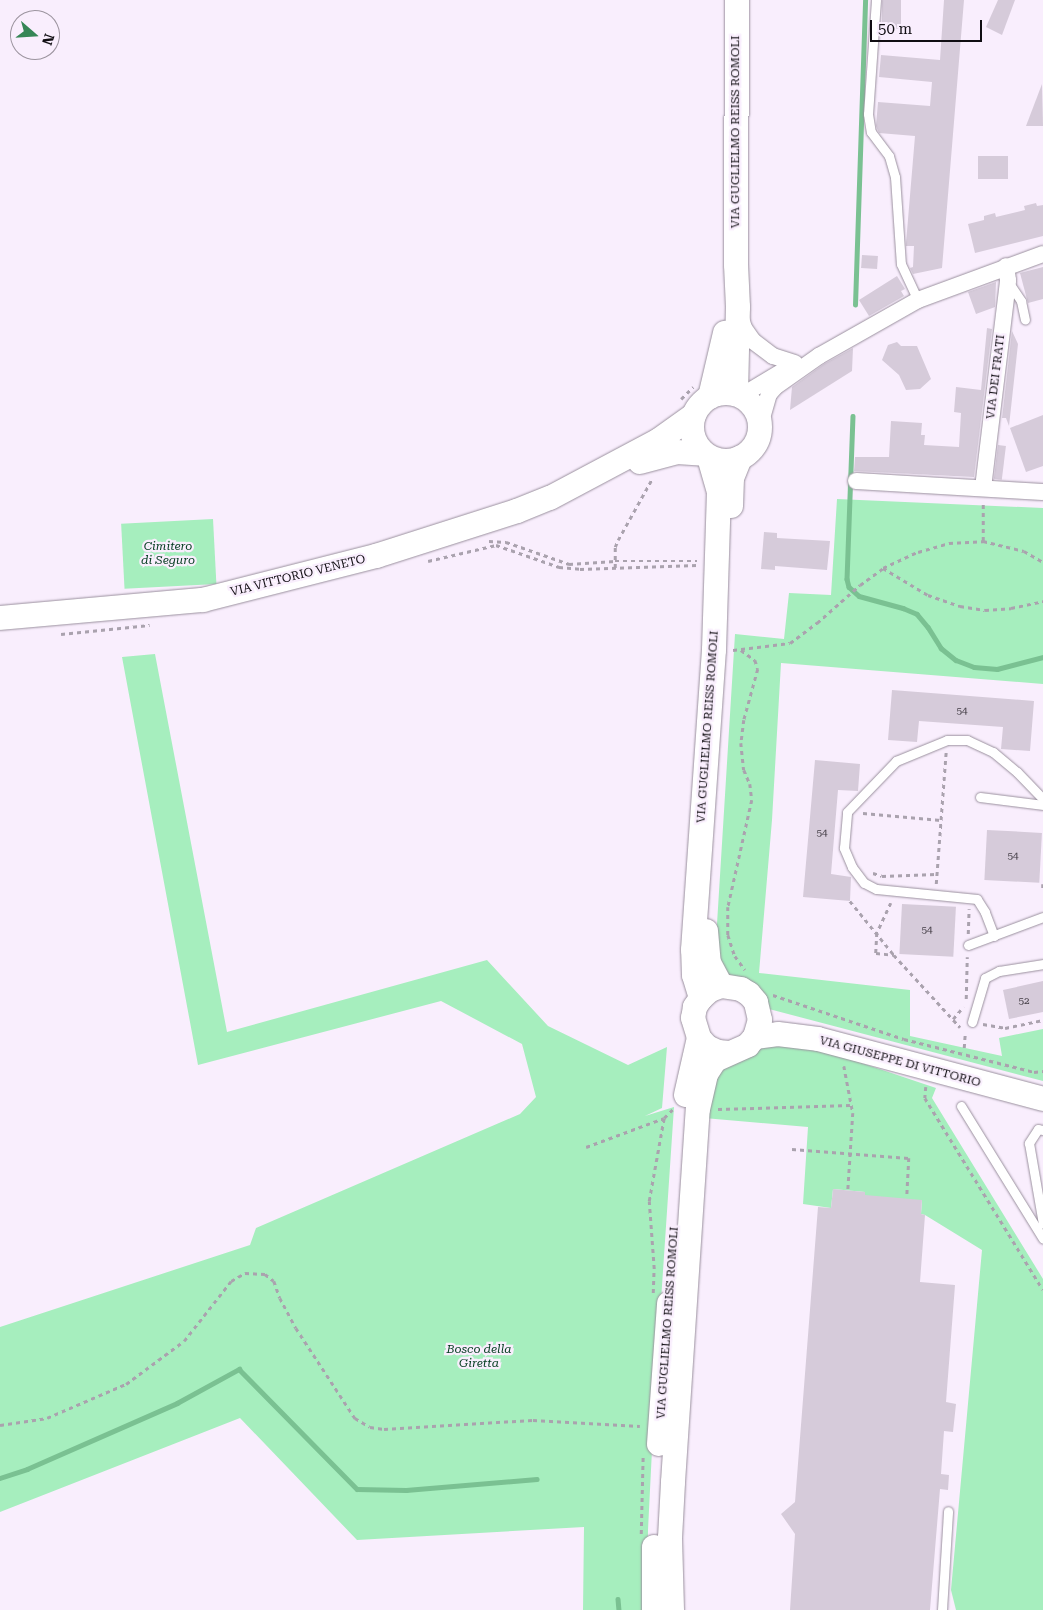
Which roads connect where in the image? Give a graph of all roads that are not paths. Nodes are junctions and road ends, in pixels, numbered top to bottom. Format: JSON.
{"nodes":[{"id":1,"x":737,"y":0,"type":"edge"},
{"id":2,"x":876,"y":0,"type":"edge"},
{"id":3,"x":1043,"y":254,"type":"edge"},
{"id":4,"x":736,"y":265,"type":"junction"},
{"id":5,"x":1007,"y":273,"type":"junction"},
{"id":6,"x":918,"y":300,"type":"junction"},
{"id":7,"x":738,"y":307,"type":"junction"},
{"id":8,"x":1025,"y":320,"type":"dead end"},
{"id":9,"x":819,"y":356,"type":"junction"},
{"id":10,"x":795,"y":362,"type":"junction"},
{"id":11,"x":738,"y":395,"type":"junction"},
{"id":12,"x":710,"y":397,"type":"junction"},
{"id":13,"x":694,"y":415,"type":"junction"},
{"id":14,"x":760,"y":425,"type":"junction"},
{"id":15,"x":707,"y":455,"type":"junction"},
{"id":16,"x":740,"y":458,"type":"junction"},
{"id":17,"x":584,"y":481,"type":"junction"},
{"id":18,"x":856,"y":481,"type":"dead end"},
{"id":19,"x":983,"y":488,"type":"junction"},
{"id":20,"x":1043,"y":492,"type":"edge"},
{"id":21,"x":0,"y":618,"type":"edge"},
{"id":22,"x":980,"y":798,"type":"dead end"},
{"id":23,"x":1043,"y":799,"type":"edge"},
{"id":24,"x":1043,"y":805,"type":"edge"},
{"id":25,"x":1043,"y":917,"type":"edge"},
{"id":26,"x":994,"y":936,"type":"junction"},
{"id":27,"x":968,"y":946,"type":"road end"},
{"id":28,"x":1043,"y":964,"type":"edge"},
{"id":29,"x":722,"y":986,"type":"junction"},
{"id":30,"x":701,"y":998,"type":"junction"},
{"id":31,"x":764,"y":1002,"type":"junction"},
{"id":32,"x":968,"y":1022,"type":"road end"},
{"id":33,"x":756,"y":1037,"type":"junction"},
{"id":34,"x":699,"y":1038,"type":"junction"},
{"id":35,"x":729,"y":1053,"type":"junction"},
{"id":36,"x":1043,"y":1087,"type":"edge"},
{"id":37,"x":1043,"y":1099,"type":"edge"},
{"id":38,"x":960,"y":1106,"type":"dead end"},
{"id":39,"x":680,"y":1111,"type":"junction"},
{"id":40,"x":1043,"y":1130,"type":"edge"},
{"id":41,"x":1043,"y":1224,"type":"edge"},
{"id":42,"x":1043,"y":1239,"type":"edge"},
{"id":43,"x":663,"y":1374,"type":"junction"},
{"id":44,"x":948,"y":1511,"type":"dead end"},
{"id":45,"x":670,"y":1538,"type":"junction"},
{"id":46,"x":654,"y":1610,"type":"edge"},
{"id":47,"x":672,"y":1610,"type":"edge"},
{"id":48,"x":942,"y":1610,"type":"edge"}],
"edges":[{"from":1,"to":4,"type":"street","name":"VIA GUGLIELMO REISS ROMOLI"},
{"from":2,"to":6,"type":"lane"},
{"from":3,"to":5,"type":"street"},
{"from":4,"to":7,"type":"street","name":"VIA GUGLIELMO REISS ROMOLI"},
{"from":4,"to":12,"type":"street","name":"VIA GUGLIELMO REISS ROMOLI"},
{"from":5,"to":6,"type":"street"},
{"from":5,"to":8,"type":"lane"},
{"from":5,"to":19,"type":"street","name":"VIA DEI FRATI"},
{"from":6,"to":9,"type":"street"},
{"from":7,"to":10,"type":"street"},
{"from":7,"to":11,"type":"street","name":"VIA GUGLIELMO REISS ROMOLI"},
{"from":9,"to":10,"type":"street"},
{"from":9,"to":14,"type":"street"},
{"from":10,"to":11,"type":"street"},
{"from":11,"to":12,"type":"street"},
{"from":11,"to":14,"type":"street"},
{"from":12,"to":13,"type":"street"},
{"from":13,"to":15,"type":"street"},
{"from":13,"to":17,"type":"street"},
{"from":14,"to":16,"type":"street"},
{"from":15,"to":16,"type":"street"},
{"from":15,"to":17,"type":"street"},
{"from":15,"to":30,"type":"street","name":"VIA GUGLIELMO REISS ROMOLI"},
{"from":16,"to":29,"type":"street","name":"VIA GUGLIELMO REISS ROMOLI"},
{"from":17,"to":21,"type":"street","name":"VIA VITTORIO VENETO"},
{"from":18,"to":19,"type":"street"},
{"from":19,"to":20,"type":"street"},
{"from":22,"to":24,"type":"lane"},
{"from":23,"to":26,"type":"lane"},
{"from":25,"to":26,"type":"lane"},
{"from":26,"to":27,"type":"lane"},
{"from":28,"to":32,"type":"lane"},
{"from":29,"to":30,"type":"street"},
{"from":29,"to":31,"type":"street"},
{"from":30,"to":34,"type":"street"},
{"from":31,"to":33,"type":"street"},
{"from":31,"to":36,"type":"street","name":"VIA GIUSEPPE DI VITTORIO"},
{"from":33,"to":35,"type":"street"},
{"from":33,"to":37,"type":"street","name":"VIA GIUSEPPE DI VITTORIO"},
{"from":34,"to":35,"type":"street"},
{"from":34,"to":39,"type":"street","name":"VIA GUGLIELMO REISS ROMOLI"},
{"from":35,"to":39,"type":"street","name":"VIA GUGLIELMO REISS ROMOLI"},
{"from":38,"to":42,"type":"lane"},
{"from":39,"to":43,"type":"street","name":"VIA GUGLIELMO REISS ROMOLI"},
{"from":39,"to":45,"type":"street","name":"VIA GUGLIELMO REISS ROMOLI"},
{"from":40,"to":41,"type":"lane"},
{"from":43,"to":45,"type":"street"},
{"from":43,"to":46,"type":"street","name":"VIA GUGLIELMO REISS ROMOLI"},
{"from":44,"to":48,"type":"lane"},
{"from":45,"to":47,"type":"street","name":"VIA GUGLIELMO REISS ROMOLI"}]}
